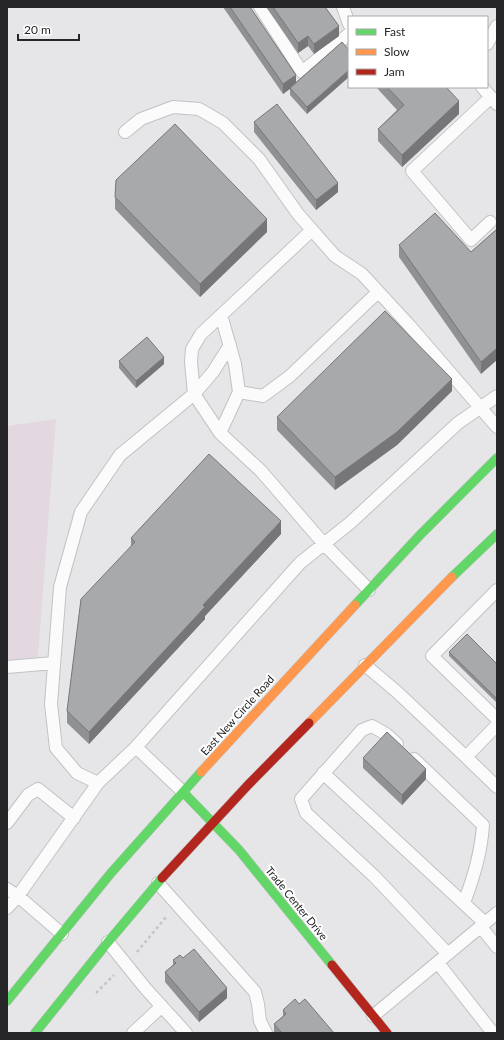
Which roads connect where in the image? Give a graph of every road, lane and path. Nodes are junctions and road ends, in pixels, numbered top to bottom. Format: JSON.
{"nodes":[{"id":1,"x":260,"y":7,"type":"edge"},
{"id":2,"x":343,"y":7,"type":"edge"},
{"id":3,"x":348,"y":21,"type":"edge"},
{"id":4,"x":497,"y":26,"type":"edge"},
{"id":5,"x":348,"y":35,"type":"edge"},
{"id":6,"x":488,"y":42,"type":"edge"},
{"id":7,"x":483,"y":88,"type":"edge"},
{"id":8,"x":494,"y":100,"type":"edge"},
{"id":9,"x":125,"y":132,"type":"dead end"},
{"id":10,"x":495,"y":223,"type":"edge"},
{"id":11,"x":312,"y":230,"type":"junction"},
{"id":12,"x":378,"y":292,"type":"junction"},
{"id":13,"x":221,"y":315,"type":"junction"},
{"id":14,"x":230,"y":346,"type":"junction"},
{"id":15,"x":239,"y":392,"type":"junction"},
{"id":16,"x":194,"y":394,"type":"junction"},
{"id":17,"x":497,"y":396,"type":"edge"},
{"id":18,"x":480,"y":408,"type":"junction"},
{"id":19,"x":497,"y":426,"type":"edge"},
{"id":20,"x":220,"y":433,"type":"junction"},
{"id":21,"x":497,"y":458,"type":"edge"},
{"id":22,"x":497,"y":534,"type":"edge"},
{"id":23,"x":324,"y":544,"type":"junction"},
{"id":24,"x":369,"y":590,"type":"junction"},
{"id":25,"x":497,"y":590,"type":"edge"},
{"id":26,"x":54,"y":663,"type":"junction"},
{"id":27,"x":365,"y":665,"type":"junction"},
{"id":28,"x":7,"y":668,"type":"edge"},
{"id":29,"x":497,"y":720,"type":"edge"},
{"id":30,"x":497,"y":725,"type":"edge"},
{"id":31,"x":136,"y":747,"type":"junction"},
{"id":32,"x":466,"y":757,"type":"junction"},
{"id":33,"x":323,"y":773,"type":"junction"},
{"id":34,"x":98,"y":783,"type":"junction"},
{"id":35,"x":497,"y":787,"type":"edge"},
{"id":36,"x":183,"y":792,"type":"junction"},
{"id":37,"x":74,"y":818,"type":"junction"},
{"id":38,"x":7,"y":823,"type":"edge"},
{"id":39,"x":214,"y":823,"type":"junction"},
{"id":40,"x":158,"y":883,"type":"junction"},
{"id":41,"x":7,"y":889,"type":"edge"},
{"id":42,"x":18,"y":896,"type":"junction"},
{"id":43,"x":464,"y":903,"type":"junction"},
{"id":44,"x":7,"y":908,"type":"edge"},
{"id":45,"x":497,"y":913,"type":"edge"},
{"id":46,"x":483,"y":925,"type":"junction"},
{"id":47,"x":62,"y":934,"type":"junction"},
{"id":48,"x":108,"y":942,"type":"junction"},
{"id":49,"x":497,"y":947,"type":"edge"},
{"id":50,"x":448,"y":954,"type":"junction"},
{"id":51,"x":438,"y":962,"type":"junction"},
{"id":52,"x":7,"y":1001,"type":"edge"},
{"id":53,"x":162,"y":1006,"type":"junction"},
{"id":54,"x":373,"y":1016,"type":"junction"},
{"id":55,"x":35,"y":1033,"type":"edge"},
{"id":56,"x":133,"y":1033,"type":"edge"},
{"id":57,"x":186,"y":1033,"type":"edge"},
{"id":58,"x":266,"y":1033,"type":"edge"},
{"id":59,"x":387,"y":1033,"type":"edge"},
{"id":60,"x":493,"y":1033,"type":"edge"}],
"edges":[{"from":1,"to":5,"type":"lane"},
{"from":2,"to":3,"type":"lane"},
{"from":4,"to":6,"type":"lane"},
{"from":7,"to":8,"type":"lane"},
{"from":8,"to":10,"type":"lane"},
{"from":9,"to":11,"type":"lane"},
{"from":11,"to":12,"type":"lane"},
{"from":11,"to":13,"type":"lane"},
{"from":12,"to":15,"type":"lane"},
{"from":12,"to":18,"type":"lane"},
{"from":13,"to":14,"type":"lane"},
{"from":13,"to":16,"type":"lane"},
{"from":14,"to":15,"type":"lane"},
{"from":14,"to":16,"type":"lane"},
{"from":15,"to":20,"type":"lane"},
{"from":16,"to":20,"type":"lane"},
{"from":16,"to":26,"type":"lane"},
{"from":17,"to":18,"type":"lane"},
{"from":18,"to":19,"type":"lane"},
{"from":18,"to":23,"type":"lane"},
{"from":20,"to":23,"type":"lane"},
{"from":21,"to":24,"type":"main road","name":"East New Circle Road"},
{"from":22,"to":27,"type":"main road"},
{"from":23,"to":24,"type":"lane"},
{"from":23,"to":31,"type":"lane"},
{"from":24,"to":36,"type":"main road","name":"East New Circle Road"},
{"from":25,"to":29,"type":"lane"},
{"from":26,"to":28,"type":"lane"},
{"from":26,"to":34,"type":"lane"},
{"from":27,"to":32,"type":"lane"},
{"from":27,"to":39,"type":"main road"},
{"from":30,"to":32,"type":"lane"},
{"from":31,"to":34,"type":"lane"},
{"from":31,"to":36,"type":"lane"},
{"from":32,"to":35,"type":"lane"},
{"from":33,"to":43,"type":"lane"},
{"from":33,"to":43,"type":"lane"},
{"from":33,"to":50,"type":"lane"},
{"from":34,"to":37,"type":"lane"},
{"from":36,"to":39,"type":"main road","name":"Trade Center Drive"},
{"from":36,"to":47,"type":"main road","name":"East New Circle Road"},
{"from":37,"to":38,"type":"lane"},
{"from":37,"to":42,"type":"lane"},
{"from":39,"to":40,"type":"main road"},
{"from":39,"to":54,"type":"main road","name":"Trade Center Drive"},
{"from":40,"to":48,"type":"main road"},
{"from":40,"to":58,"type":"lane"},
{"from":41,"to":42,"type":"lane"},
{"from":42,"to":44,"type":"lane"},
{"from":42,"to":47,"type":"lane"},
{"from":43,"to":46,"type":"lane"},
{"from":45,"to":46,"type":"lane"},
{"from":46,"to":49,"type":"lane"},
{"from":46,"to":50,"type":"lane"},
{"from":47,"to":52,"type":"main road","name":"East New Circle Road"},
{"from":48,"to":53,"type":"lane"},
{"from":48,"to":55,"type":"main road"},
{"from":50,"to":51,"type":"lane"},
{"from":51,"to":54,"type":"lane"},
{"from":51,"to":60,"type":"lane"},
{"from":53,"to":56,"type":"lane"},
{"from":53,"to":57,"type":"lane"},
{"from":54,"to":59,"type":"main road","name":"Trade Center Drive"}]}
